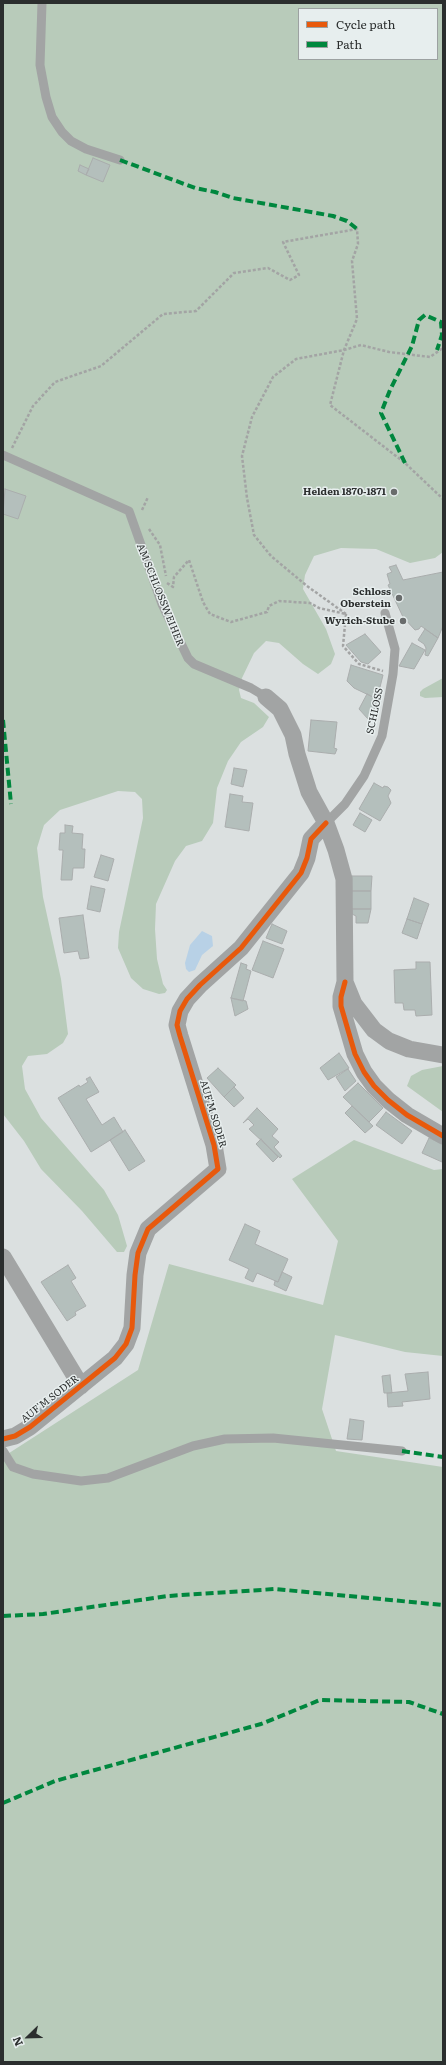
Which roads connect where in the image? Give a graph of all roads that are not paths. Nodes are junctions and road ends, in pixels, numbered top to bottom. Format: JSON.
{"nodes":[{"id":1,"x":42,"y":3,"type":"edge"},
{"id":2,"x":120,"y":160,"type":"dead end"},
{"id":3,"x":5,"y":456,"type":"edge"},
{"id":4,"x":385,"y":613,"type":"dead end"},
{"id":5,"x":266,"y":697,"type":"joint"},
{"id":6,"x":326,"y":823,"type":"junction"},
{"id":7,"x":345,"y":982,"type":"junction"},
{"id":8,"x":443,"y":1055,"type":"edge"},
{"id":9,"x":443,"y":1136,"type":"edge"},
{"id":10,"x":3,"y":1256,"type":"edge"},
{"id":11,"x":80,"y":1386,"type":"junction"},
{"id":12,"x":3,"y":1439,"type":"edge"},
{"id":13,"x":3,"y":1451,"type":"edge"},
{"id":14,"x":402,"y":1451,"type":"dead end"}],
"edges":[{"from":1,"to":2,"type":"lane"},
{"from":3,"to":5,"type":"lane","name":"AM SCHLOSSWEIHER"},
{"from":4,"to":6,"type":"lane","name":"SCHLOSS"},
{"from":5,"to":6,"type":"street","name":"AM SCHLOSSWEIHER"},
{"from":6,"to":7,"type":"street","name":"AM SCHLOSSWEIHER"},
{"from":6,"to":11,"type":"street","name":"AUF'M SODER"},
{"from":7,"to":8,"type":"street"},
{"from":7,"to":9,"type":"street"},
{"from":10,"to":11,"type":"street","name":"AUF'M SODER"},
{"from":11,"to":12,"type":"street","name":"AUF'M SODER"},
{"from":13,"to":14,"type":"lane"}]}
